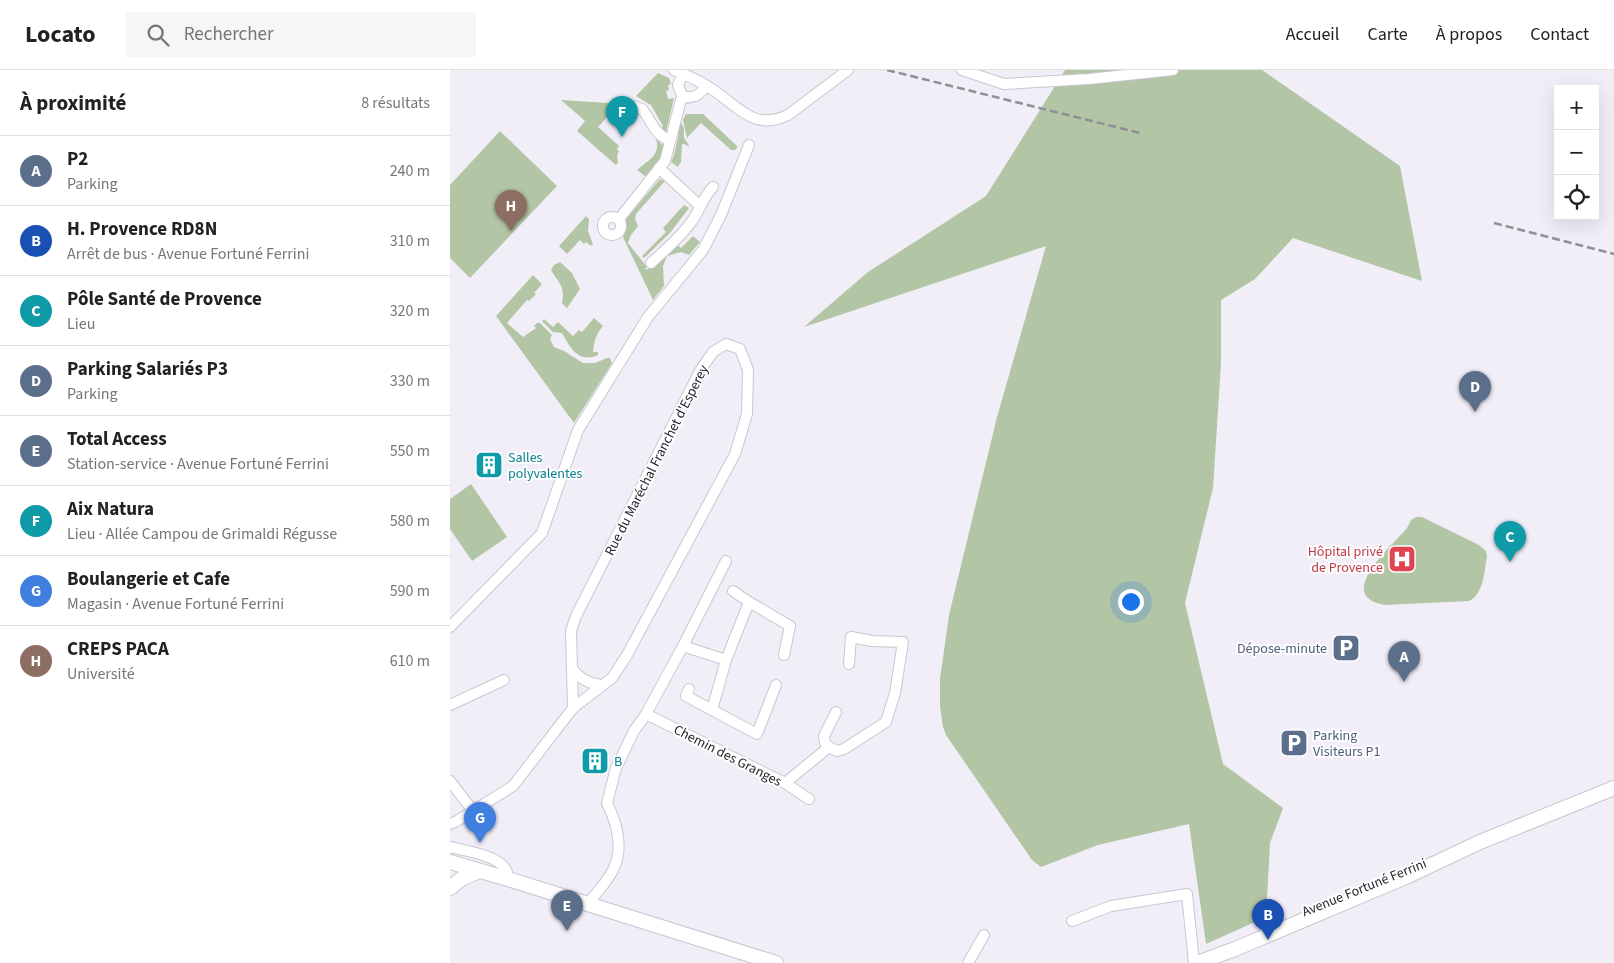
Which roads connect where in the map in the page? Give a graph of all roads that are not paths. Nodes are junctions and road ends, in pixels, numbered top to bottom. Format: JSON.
{"nodes":[{"id":1,"x":848,"y":70,"type":"edge"},
{"id":2,"x":962,"y":70,"type":"edge"},
{"id":3,"x":1173,"y":70,"type":"edge"},
{"id":4,"x":679,"y":72,"type":"edge"},
{"id":5,"x":706,"y":86,"type":"junction"},
{"id":6,"x":682,"y":96,"type":"junction"},
{"id":7,"x":634,"y":106,"type":"dead end"},
{"id":8,"x":670,"y":140,"type":"junction"},
{"id":9,"x":749,"y":145,"type":"dead end"},
{"id":10,"x":659,"y":168,"type":"junction"},
{"id":11,"x":713,"y":187,"type":"dead end"},
{"id":12,"x":700,"y":206,"type":"junction"},
{"id":13,"x":619,"y":219,"type":"dead end"},
{"id":14,"x":651,"y":263,"type":"dead end"},
{"id":15,"x":726,"y":561,"type":"dead end"},
{"id":16,"x":733,"y":591,"type":"dead end"},
{"id":17,"x":749,"y":602,"type":"junction"},
{"id":18,"x":450,"y":628,"type":"edge"},
{"id":19,"x":683,"y":646,"type":"junction"},
{"id":20,"x":784,"y":655,"type":"dead end"},
{"id":21,"x":726,"y":660,"type":"junction"},
{"id":22,"x":849,"y":664,"type":"dead end"},
{"id":23,"x":572,"y":668,"type":"junction"},
{"id":24,"x":504,"y":680,"type":"dead end"},
{"id":25,"x":603,"y":685,"type":"junction"},
{"id":26,"x":776,"y":685,"type":"dead end"},
{"id":27,"x":689,"y":689,"type":"dead end"},
{"id":28,"x":450,"y":705,"type":"edge"},
{"id":29,"x":573,"y":708,"type":"junction"},
{"id":30,"x":712,"y":710,"type":"junction"},
{"id":31,"x":836,"y":712,"type":"dead end"},
{"id":32,"x":646,"y":714,"type":"junction"},
{"id":33,"x":829,"y":747,"type":"junction"},
{"id":34,"x":450,"y":781,"type":"edge"},
{"id":35,"x":785,"y":783,"type":"junction"},
{"id":36,"x":1614,"y":788,"type":"edge"},
{"id":37,"x":809,"y":799,"type":"dead end"},
{"id":38,"x":472,"y":811,"type":"junction"},
{"id":39,"x":450,"y":824,"type":"edge"},
{"id":40,"x":450,"y":848,"type":"edge"},
{"id":41,"x":450,"y":862,"type":"edge"},
{"id":42,"x":479,"y":871,"type":"junction"},
{"id":43,"x":508,"y":879,"type":"junction"},
{"id":44,"x":450,"y":888,"type":"edge"},
{"id":45,"x":588,"y":904,"type":"junction"},
{"id":46,"x":1072,"y":921,"type":"dead end"},
{"id":47,"x":984,"y":935,"type":"dead end"},
{"id":48,"x":776,"y":963,"type":"edge"},
{"id":49,"x":968,"y":963,"type":"edge"},
{"id":50,"x":1196,"y":963,"type":"edge"}],
"edges":[{"from":1,"to":5,"type":"street"},
{"from":2,"to":3,"type":"street"},
{"from":4,"to":5,"type":"street"},
{"from":4,"to":6,"type":"street"},
{"from":5,"to":6,"type":"street"},
{"from":6,"to":8,"type":"street"},
{"from":7,"to":8,"type":"street"},
{"from":8,"to":10,"type":"street"},
{"from":9,"to":18,"type":"street"},
{"from":10,"to":12,"type":"street"},
{"from":10,"to":13,"type":"street"},
{"from":11,"to":12,"type":"street"},
{"from":12,"to":14,"type":"street"},
{"from":15,"to":19,"type":"street"},
{"from":16,"to":17,"type":"street"},
{"from":17,"to":20,"type":"street"},
{"from":17,"to":21,"type":"street"},
{"from":19,"to":21,"type":"street"},
{"from":19,"to":32,"type":"street"},
{"from":21,"to":30,"type":"street"},
{"from":22,"to":33,"type":"street"},
{"from":23,"to":25,"type":"street"},
{"from":23,"to":25,"type":"street","name":"Rue du Maréchal Franchet d'Esperey"},
{"from":23,"to":29,"type":"street","name":"Rue du Maréchal Franchet d'Esperey"},
{"from":24,"to":28,"type":"street"},
{"from":25,"to":29,"type":"street","name":"Rue du Maréchal Franchet d'Esperey"},
{"from":26,"to":30,"type":"street"},
{"from":27,"to":30,"type":"street"},
{"from":29,"to":38,"type":"street"},
{"from":31,"to":33,"type":"street"},
{"from":32,"to":35,"type":"street","name":"Chemin des Granges"},
{"from":32,"to":45,"type":"street"},
{"from":33,"to":35,"type":"street"},
{"from":34,"to":38,"type":"street"},
{"from":35,"to":37,"type":"street","name":"Chemin des Granges"},
{"from":36,"to":50,"type":"main road","name":"Avenue Fortuné Ferrini"},
{"from":38,"to":39,"type":"street"},
{"from":40,"to":43,"type":"street"},
{"from":41,"to":42,"type":"main road"},
{"from":42,"to":43,"type":"main road"},
{"from":42,"to":44,"type":"main road"},
{"from":43,"to":45,"type":"main road"},
{"from":45,"to":48,"type":"main road"},
{"from":46,"to":50,"type":"street"},
{"from":47,"to":49,"type":"street"}]}
